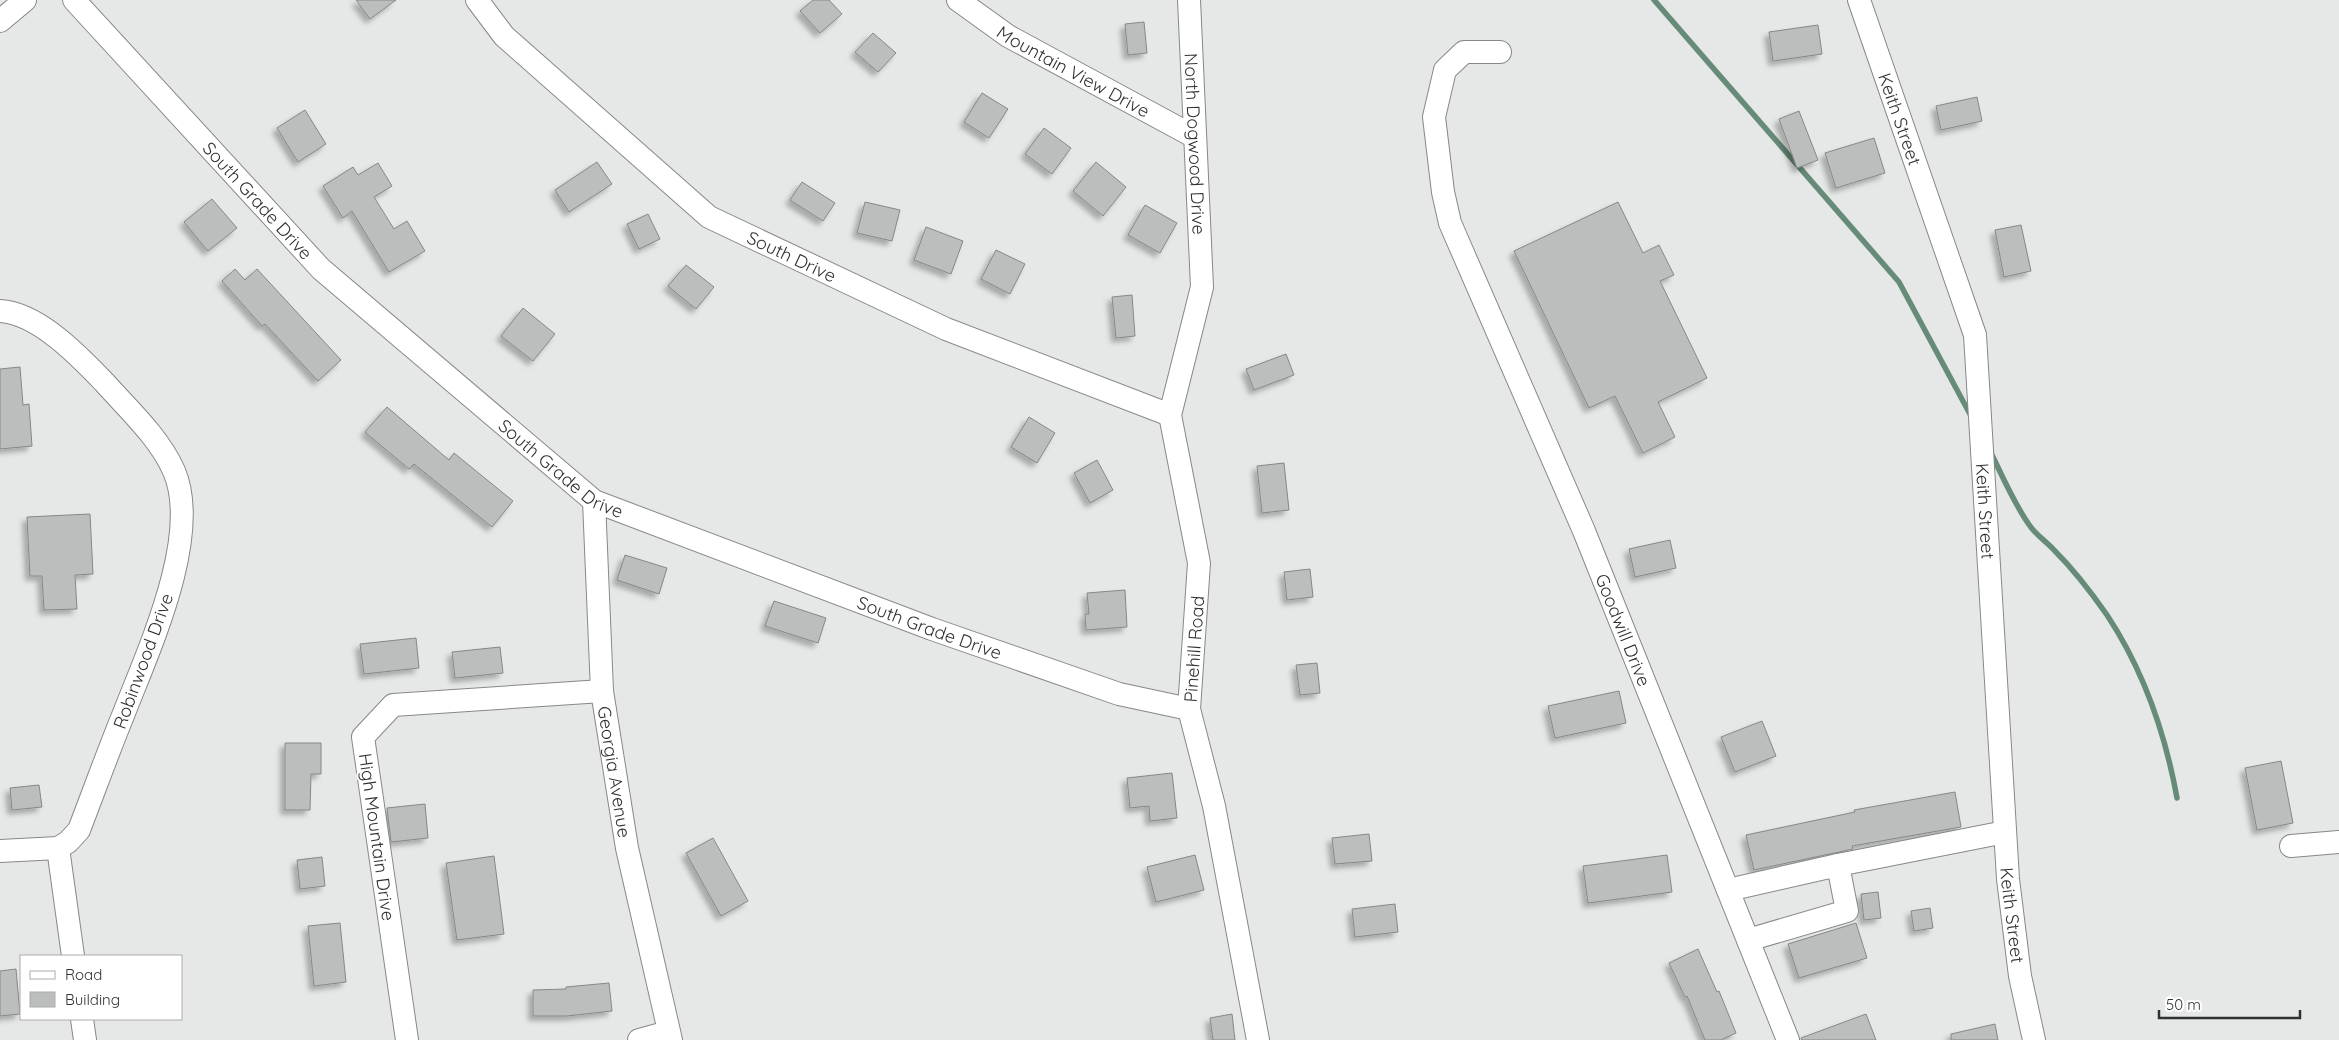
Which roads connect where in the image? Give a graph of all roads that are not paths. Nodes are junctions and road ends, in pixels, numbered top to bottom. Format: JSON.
{"nodes":[{"id":1,"x":25,"y":0,"type":"edge"},
{"id":2,"x":74,"y":0,"type":"edge"},
{"id":3,"x":477,"y":0,"type":"edge"},
{"id":4,"x":958,"y":0,"type":"edge"},
{"id":5,"x":1189,"y":0,"type":"edge"},
{"id":6,"x":1859,"y":0,"type":"edge"},
{"id":7,"x":0,"y":21,"type":"edge"},
{"id":8,"x":1500,"y":52,"type":"dead end"},
{"id":9,"x":1193,"y":136,"type":"junction"},
{"id":10,"x":1202,"y":287,"type":"joint"},
{"id":11,"x":0,"y":311,"type":"edge"},
{"id":12,"x":1170,"y":414,"type":"junction"},
{"id":13,"x":594,"y":500,"type":"junction"},
{"id":14,"x":602,"y":691,"type":"junction"},
{"id":15,"x":1189,"y":710,"type":"junction"},
{"id":16,"x":2005,"y":832,"type":"junction"},
{"id":17,"x":2339,"y":842,"type":"edge"},
{"id":18,"x":2291,"y":846,"type":"dead end"},
{"id":19,"x":58,"y":848,"type":"junction"},
{"id":20,"x":0,"y":851,"type":"edge"},
{"id":21,"x":1838,"y":865,"type":"junction"},
{"id":22,"x":1728,"y":890,"type":"junction"},
{"id":23,"x":1748,"y":940,"type":"junction"},
{"id":24,"x":73,"y":955,"type":"edge"},
{"id":25,"x":82,"y":1020,"type":"edge"},
{"id":26,"x":670,"y":1036,"type":"edge"},
{"id":27,"x":85,"y":1040,"type":"edge"},
{"id":28,"x":407,"y":1040,"type":"edge"},
{"id":29,"x":639,"y":1040,"type":"edge"},
{"id":30,"x":1258,"y":1040,"type":"edge"},
{"id":31,"x":1788,"y":1040,"type":"edge"},
{"id":32,"x":2034,"y":1040,"type":"edge"}],
"edges":[{"from":1,"to":7,"type":"street"},
{"from":2,"to":13,"type":"street","name":"South Grade Drive"},
{"from":3,"to":12,"type":"street","name":"South Drive"},
{"from":4,"to":9,"type":"street","name":"Mountain View Drive"},
{"from":5,"to":9,"type":"street","name":"North Dogwood Drive"},
{"from":6,"to":16,"type":"street","name":"Keith Street"},
{"from":8,"to":22,"type":"street","name":"Goodwill Drive"},
{"from":9,"to":10,"type":"street","name":"North Dogwood Drive"},
{"from":10,"to":12,"type":"street","name":"Pinehill Road"},
{"from":11,"to":19,"type":"street","name":"Robinwood Drive"},
{"from":12,"to":15,"type":"street","name":"Pinehill Road"},
{"from":13,"to":14,"type":"street","name":"Georgia Avenue"},
{"from":13,"to":15,"type":"street","name":"South Grade Drive"},
{"from":14,"to":26,"type":"street","name":"Georgia Avenue"},
{"from":14,"to":28,"type":"street","name":"High Mountain Drive"},
{"from":15,"to":30,"type":"street","name":"Pinehill Road"},
{"from":16,"to":21,"type":"street"},
{"from":16,"to":32,"type":"street","name":"Keith Street"},
{"from":17,"to":18,"type":"street"},
{"from":19,"to":20,"type":"street"},
{"from":19,"to":24,"type":"street"},
{"from":21,"to":22,"type":"street"},
{"from":21,"to":23,"type":"street"},
{"from":22,"to":23,"type":"street","name":"Goodwill Drive"},
{"from":23,"to":31,"type":"street","name":"Goodwill Drive"},
{"from":25,"to":27,"type":"street"},
{"from":26,"to":29,"type":"street"}]}
